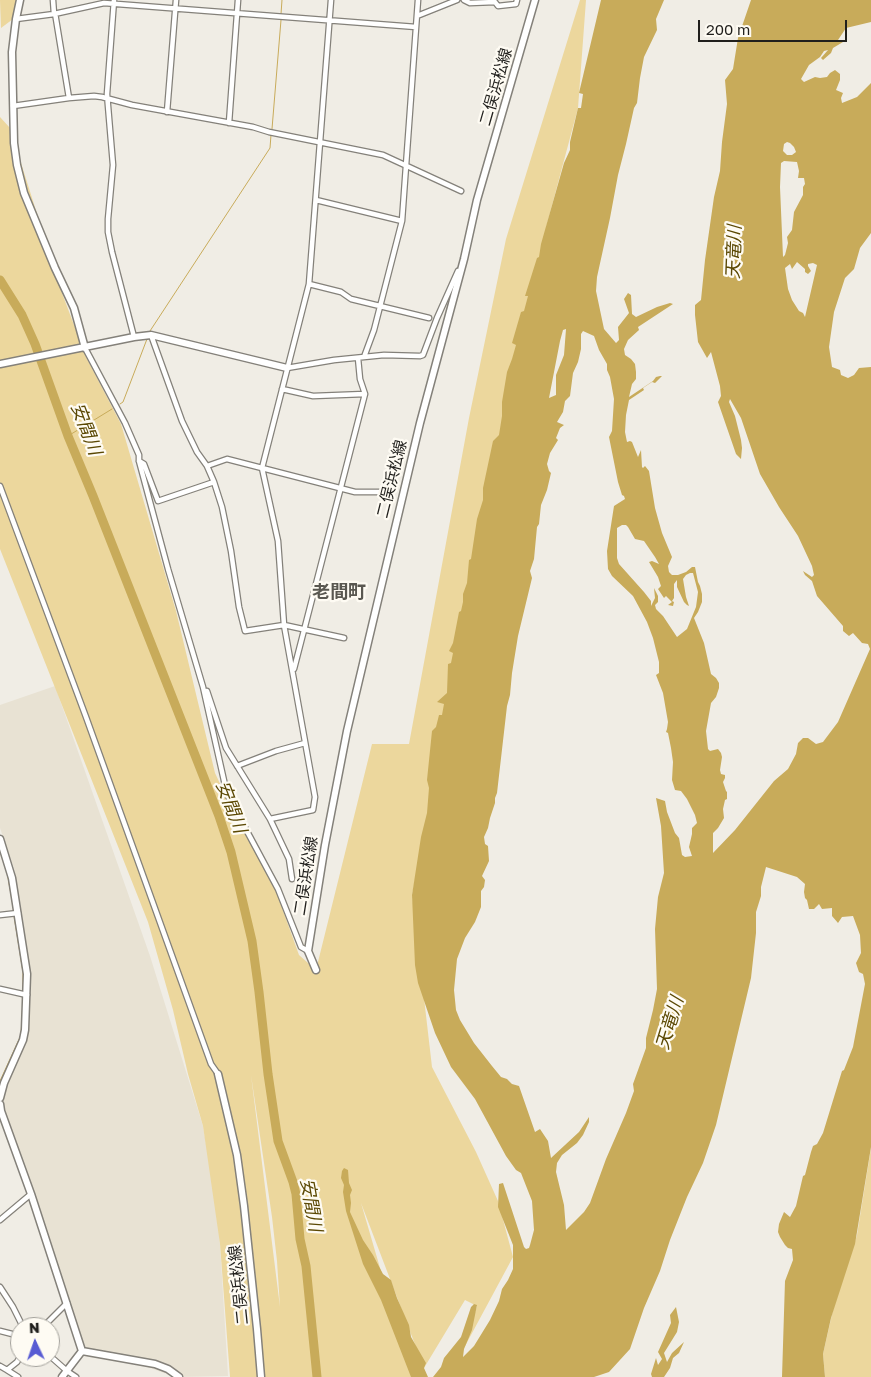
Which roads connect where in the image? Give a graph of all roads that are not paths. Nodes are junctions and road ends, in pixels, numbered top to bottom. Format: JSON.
{"nodes":[{"id":1,"x":20,"y":0,"type":"edge"},
{"id":2,"x":53,"y":0,"type":"edge"},
{"id":3,"x":176,"y":0,"type":"edge"},
{"id":4,"x":238,"y":0,"type":"edge"},
{"id":5,"x":331,"y":0,"type":"edge"},
{"id":6,"x":418,"y":0,"type":"edge"},
{"id":7,"x":457,"y":0,"type":"edge"},
{"id":8,"x":464,"y":0,"type":"edge"},
{"id":9,"x":517,"y":0,"type":"edge"},
{"id":10,"x":535,"y":0,"type":"edge"},
{"id":11,"x":114,"y":2,"type":"edge"},
{"id":12,"x":176,"y":9,"type":"junction"},
{"id":13,"x":237,"y":13,"type":"junction"},
{"id":14,"x":55,"y":14,"type":"junction"},
{"id":15,"x":417,"y":16,"type":"junction"},
{"id":16,"x":16,"y":19,"type":"junction"},
{"id":17,"x":329,"y":21,"type":"junction"},
{"id":18,"x":416,"y":27,"type":"junction"},
{"id":19,"x":69,"y":98,"type":"junction"},
{"id":20,"x":107,"y":99,"type":"junction"},
{"id":21,"x":13,"y":106,"type":"junction"},
{"id":22,"x":167,"y":112,"type":"junction"},
{"id":23,"x":228,"y":122,"type":"junction"},
{"id":24,"x":321,"y":143,"type":"junction"},
{"id":25,"x":406,"y":166,"type":"junction"},
{"id":26,"x":461,"y":191,"type":"dead end"},
{"id":27,"x":316,"y":200,"type":"junction"},
{"id":28,"x":402,"y":222,"type":"junction"},
{"id":29,"x":464,"y":259,"type":"junction"},
{"id":30,"x":309,"y":284,"type":"junction"},
{"id":31,"x":381,"y":306,"type":"junction"},
{"id":32,"x":429,"y":318,"type":"dead end"},
{"id":33,"x":151,"y":335,"type":"junction"},
{"id":34,"x":134,"y":337,"type":"junction"},
{"id":35,"x":85,"y":348,"type":"junction"},
{"id":36,"x":361,"y":358,"type":"junction"},
{"id":37,"x":0,"y":364,"type":"edge"},
{"id":38,"x":287,"y":368,"type":"junction"},
{"id":39,"x":282,"y":389,"type":"junction"},
{"id":40,"x":365,"y":394,"type":"junction"},
{"id":41,"x":139,"y":461,"type":"junction"},
{"id":42,"x":207,"y":466,"type":"junction"},
{"id":43,"x":262,"y":468,"type":"junction"},
{"id":44,"x":214,"y":482,"type":"junction"},
{"id":45,"x":0,"y":486,"type":"edge"},
{"id":46,"x":340,"y":488,"type":"junction"},
{"id":47,"x":388,"y":492,"type":"dead end"},
{"id":48,"x":284,"y":625,"type":"junction"},
{"id":49,"x":304,"y":630,"type":"junction"},
{"id":50,"x":344,"y":638,"type":"dead end"},
{"id":51,"x":293,"y":672,"type":"junction"},
{"id":52,"x":200,"y":676,"type":"junction"},
{"id":53,"x":305,"y":743,"type":"junction"},
{"id":54,"x":237,"y":766,"type":"junction"},
{"id":55,"x":270,"y":819,"type":"junction"},
{"id":56,"x":0,"y":839,"type":"edge"},
{"id":57,"x":292,"y":879,"type":"dead end"},
{"id":58,"x":18,"y":913,"type":"junction"},
{"id":59,"x":0,"y":915,"type":"edge"},
{"id":60,"x":308,"y":951,"type":"junction"},
{"id":61,"x":316,"y":970,"type":"dead end"},
{"id":62,"x":0,"y":989,"type":"edge"},
{"id":63,"x":27,"y":995,"type":"junction"},
{"id":64,"x":218,"y":1074,"type":"joint"},
{"id":65,"x":0,"y":1098,"type":"edge"},
{"id":66,"x":0,"y":1104,"type":"edge"},
{"id":67,"x":1,"y":1112,"type":"edge"},
{"id":68,"x":31,"y":1194,"type":"junction"},
{"id":69,"x":0,"y":1220,"type":"edge"},
{"id":70,"x":0,"y":1287,"type":"edge"},
{"id":71,"x":67,"y":1303,"type":"junction"},
{"id":72,"x":18,"y":1317,"type":"edge"},
{"id":73,"x":53,"y":1317,"type":"edge"},
{"id":74,"x":82,"y":1351,"type":"junction"},
{"id":75,"x":0,"y":1366,"type":"edge"},
{"id":76,"x":11,"y":1367,"type":"edge"},
{"id":77,"x":7,"y":1370,"type":"junction"},
{"id":78,"x":64,"y":1374,"type":"edge"},
{"id":79,"x":18,"y":1377,"type":"edge"},
{"id":80,"x":76,"y":1377,"type":"edge"},
{"id":81,"x":179,"y":1377,"type":"edge"},
{"id":82,"x":260,"y":1377,"type":"edge"}],
"edges":[{"from":1,"to":16,"type":"street"},
{"from":2,"to":14,"type":"street"},
{"from":3,"to":12,"type":"street"},
{"from":4,"to":13,"type":"street"},
{"from":5,"to":17,"type":"street"},
{"from":6,"to":15,"type":"street"},
{"from":7,"to":15,"type":"street"},
{"from":8,"to":9,"type":"street"},
{"from":10,"to":29,"type":"street","name":"二俣浜松線"},
{"from":11,"to":12,"type":"street"},
{"from":11,"to":14,"type":"street"},
{"from":11,"to":20,"type":"street"},
{"from":12,"to":13,"type":"street"},
{"from":12,"to":22,"type":"street"},
{"from":13,"to":17,"type":"street"},
{"from":13,"to":23,"type":"street"},
{"from":14,"to":16,"type":"street"},
{"from":14,"to":19,"type":"street"},
{"from":15,"to":18,"type":"street"},
{"from":16,"to":21,"type":"street"},
{"from":17,"to":18,"type":"street"},
{"from":17,"to":24,"type":"street"},
{"from":18,"to":25,"type":"street"},
{"from":19,"to":20,"type":"street"},
{"from":19,"to":21,"type":"street"},
{"from":20,"to":22,"type":"street"},
{"from":20,"to":34,"type":"street"},
{"from":21,"to":35,"type":"street"},
{"from":22,"to":23,"type":"street"},
{"from":23,"to":24,"type":"street"},
{"from":24,"to":25,"type":"street"},
{"from":24,"to":27,"type":"street"},
{"from":25,"to":26,"type":"street"},
{"from":25,"to":28,"type":"street"},
{"from":27,"to":28,"type":"street"},
{"from":27,"to":30,"type":"street"},
{"from":28,"to":31,"type":"street"},
{"from":29,"to":36,"type":"street"},
{"from":29,"to":60,"type":"street","name":"二俣浜松線"},
{"from":30,"to":31,"type":"street"},
{"from":30,"to":38,"type":"street"},
{"from":31,"to":32,"type":"street"},
{"from":31,"to":36,"type":"street"},
{"from":33,"to":34,"type":"street"},
{"from":33,"to":38,"type":"street"},
{"from":33,"to":42,"type":"street"},
{"from":34,"to":35,"type":"street"},
{"from":35,"to":37,"type":"street"},
{"from":35,"to":41,"type":"street"},
{"from":36,"to":38,"type":"street"},
{"from":36,"to":40,"type":"street"},
{"from":38,"to":39,"type":"street"},
{"from":39,"to":40,"type":"street"},
{"from":39,"to":43,"type":"street"},
{"from":40,"to":46,"type":"street"},
{"from":41,"to":44,"type":"street"},
{"from":41,"to":52,"type":"street"},
{"from":42,"to":43,"type":"street"},
{"from":42,"to":44,"type":"street"},
{"from":43,"to":46,"type":"street"},
{"from":43,"to":48,"type":"street"},
{"from":44,"to":48,"type":"street"},
{"from":45,"to":64,"type":"street"},
{"from":46,"to":47,"type":"street"},
{"from":46,"to":49,"type":"street"},
{"from":48,"to":49,"type":"street"},
{"from":48,"to":51,"type":"street"},
{"from":49,"to":50,"type":"street"},
{"from":49,"to":51,"type":"street"},
{"from":51,"to":53,"type":"street"},
{"from":52,"to":54,"type":"street"},
{"from":52,"to":60,"type":"street"},
{"from":53,"to":54,"type":"street"},
{"from":53,"to":55,"type":"street"},
{"from":54,"to":55,"type":"street"},
{"from":55,"to":57,"type":"street"},
{"from":56,"to":58,"type":"street"},
{"from":58,"to":59,"type":"street"},
{"from":58,"to":63,"type":"street"},
{"from":60,"to":61,"type":"street"},
{"from":62,"to":63,"type":"street"},
{"from":63,"to":65,"type":"street"},
{"from":64,"to":82,"type":"street","name":"二俣浜松線"},
{"from":66,"to":67,"type":"street"},
{"from":67,"to":68,"type":"street"},
{"from":68,"to":69,"type":"street"},
{"from":68,"to":71,"type":"street"},
{"from":70,"to":72,"type":"street"},
{"from":71,"to":73,"type":"street"},
{"from":71,"to":74,"type":"street"},
{"from":74,"to":78,"type":"street"},
{"from":74,"to":81,"type":"street"},
{"from":75,"to":77,"type":"street"},
{"from":76,"to":77,"type":"street"},
{"from":77,"to":79,"type":"street"},
{"from":78,"to":80,"type":"street"}]}
